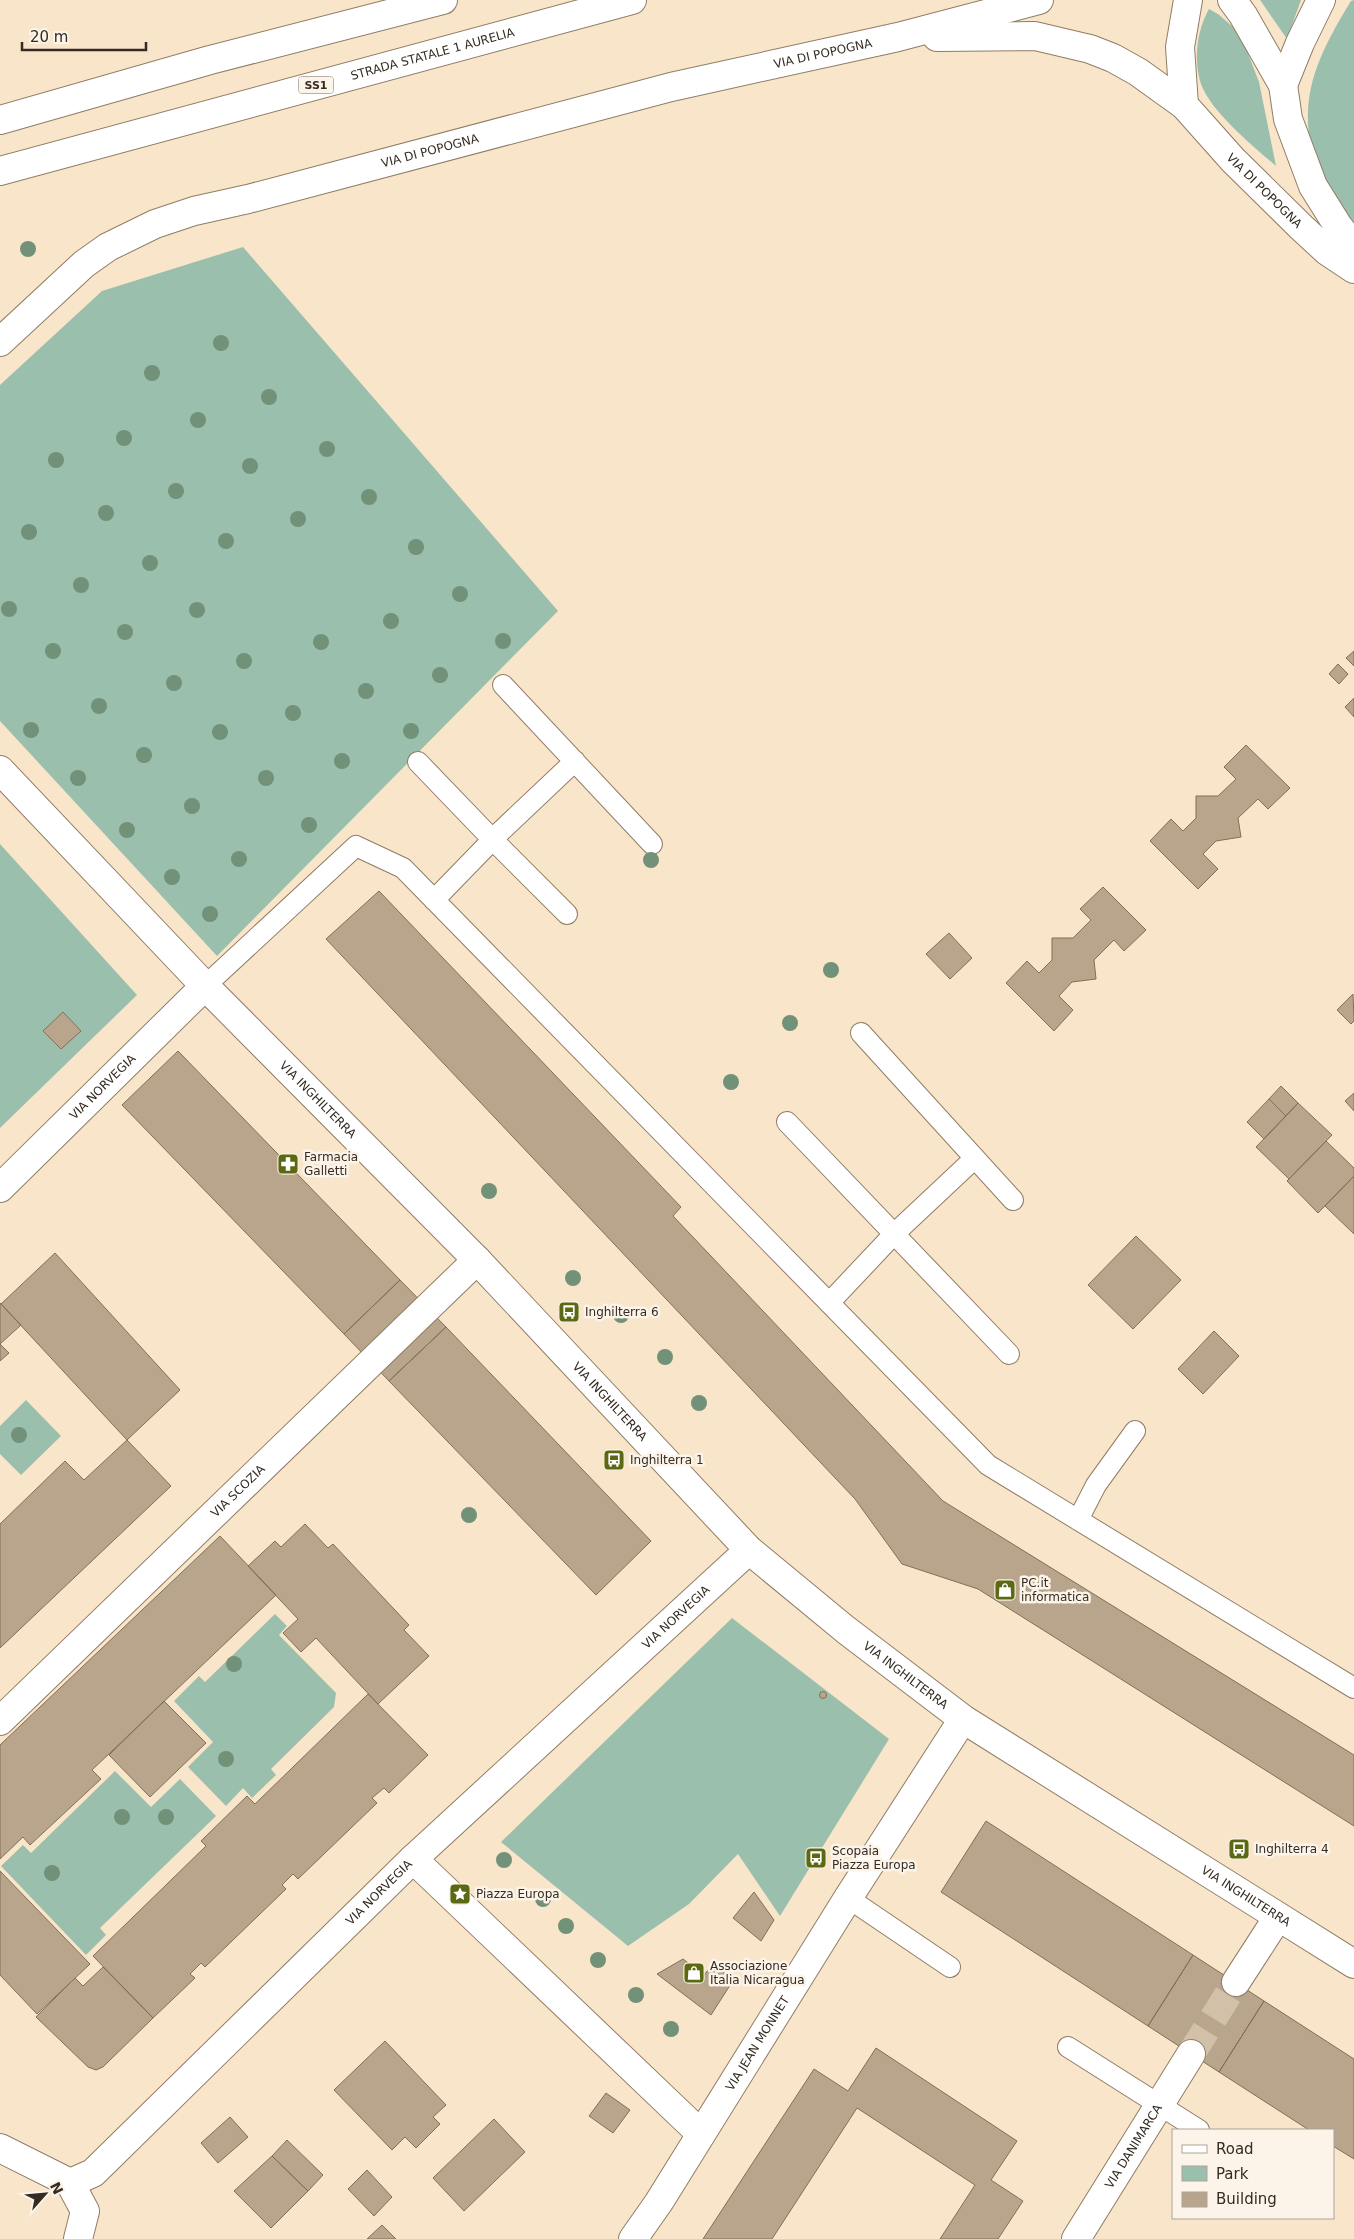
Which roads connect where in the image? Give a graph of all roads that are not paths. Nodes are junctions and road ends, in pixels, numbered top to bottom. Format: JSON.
{"nodes":[{"id":1,"x":443,"y":0,"type":"edge"},
{"id":2,"x":632,"y":0,"type":"edge"},
{"id":3,"x":1039,"y":0,"type":"edge"},
{"id":4,"x":1188,"y":0,"type":"edge"},
{"id":5,"x":1232,"y":0,"type":"edge"},
{"id":6,"x":1321,"y":0,"type":"edge"},
{"id":7,"x":898,"y":37,"type":"junction"},
{"id":8,"x":1283,"y":85,"type":"junction"},
{"id":9,"x":1184,"y":105,"type":"junction"},
{"id":10,"x":0,"y":120,"type":"edge"},
{"id":11,"x":0,"y":171,"type":"edge"},
{"id":12,"x":1354,"y":246,"type":"edge"},
{"id":13,"x":1354,"y":269,"type":"edge"},
{"id":14,"x":0,"y":342,"type":"edge"},
{"id":15,"x":503,"y":685,"type":"dead end"},
{"id":16,"x":575,"y":761,"type":"junction"},
{"id":17,"x":418,"y":762,"type":"dead end"},
{"id":18,"x":0,"y":770,"type":"edge"},
{"id":19,"x":493,"y":840,"type":"junction"},
{"id":20,"x":652,"y":844,"type":"dead end"},
{"id":21,"x":434,"y":900,"type":"junction"},
{"id":22,"x":567,"y":914,"type":"dead end"},
{"id":23,"x":205,"y":986,"type":"junction"},
{"id":24,"x":861,"y":1033,"type":"dead end"},
{"id":25,"x":787,"y":1122,"type":"dead end"},
{"id":26,"x":975,"y":1158,"type":"junction"},
{"id":27,"x":0,"y":1188,"type":"edge"},
{"id":28,"x":1012,"y":1200,"type":"dead end"},
{"id":29,"x":894,"y":1234,"type":"junction"},
{"id":30,"x":477,"y":1260,"type":"junction"},
{"id":31,"x":829,"y":1303,"type":"junction"},
{"id":32,"x":1009,"y":1354,"type":"dead end"},
{"id":33,"x":1135,"y":1430,"type":"dead end"},
{"id":34,"x":1078,"y":1520,"type":"junction"},
{"id":35,"x":749,"y":1550,"type":"junction"},
{"id":36,"x":1354,"y":1688,"type":"edge"},
{"id":37,"x":963,"y":1719,"type":"junction"},
{"id":38,"x":0,"y":1721,"type":"edge"},
{"id":39,"x":413,"y":1859,"type":"junction"},
{"id":40,"x":848,"y":1898,"type":"junction"},
{"id":41,"x":1278,"y":1917,"type":"junction"},
{"id":42,"x":1354,"y":1964,"type":"edge"},
{"id":43,"x":950,"y":1967,"type":"dead end"},
{"id":44,"x":1236,"y":1982,"type":"tunnel mouth"},
{"id":45,"x":1068,"y":2047,"type":"dead end"},
{"id":46,"x":1191,"y":2054,"type":"tunnel mouth"},
{"id":47,"x":1160,"y":2105,"type":"junction"},
{"id":48,"x":1197,"y":2129,"type":"edge"},
{"id":49,"x":701,"y":2134,"type":"junction"},
{"id":50,"x":0,"y":2148,"type":"edge"},
{"id":51,"x":70,"y":2184,"type":"junction"},
{"id":52,"x":78,"y":2239,"type":"edge"},
{"id":53,"x":633,"y":2239,"type":"edge"},
{"id":54,"x":1076,"y":2239,"type":"edge"}],
"edges":[{"from":1,"to":10,"type":"main road"},
{"from":2,"to":11,"type":"main road","name":"STRADA STATALE 1 AURELIA","number":"SS1"},
{"from":3,"to":7,"type":"main road","name":"VIA DI POPOGNA"},
{"from":4,"to":9,"type":"main road"},
{"from":5,"to":8,"type":"main road"},
{"from":6,"to":8,"type":"main road"},
{"from":7,"to":9,"type":"main road","name":"VIA DI POPOGNA"},
{"from":7,"to":14,"type":"main road","name":"VIA DI POPOGNA"},
{"from":8,"to":12,"type":"main road"},
{"from":9,"to":13,"type":"main road","name":"VIA DI POPOGNA"},
{"from":15,"to":16,"type":"lane"},
{"from":16,"to":19,"type":"lane"},
{"from":16,"to":20,"type":"lane"},
{"from":17,"to":19,"type":"lane"},
{"from":18,"to":23,"type":"main road","name":"VIA INGHILTERRA"},
{"from":19,"to":21,"type":"lane"},
{"from":19,"to":22,"type":"lane"},
{"from":21,"to":23,"type":"lane"},
{"from":21,"to":31,"type":"lane"},
{"from":23,"to":27,"type":"main road","name":"VIA NORVEGIA"},
{"from":23,"to":30,"type":"main road","name":"VIA INGHILTERRA"},
{"from":24,"to":26,"type":"lane"},
{"from":25,"to":29,"type":"lane"},
{"from":26,"to":28,"type":"lane"},
{"from":26,"to":29,"type":"lane"},
{"from":29,"to":31,"type":"lane"},
{"from":29,"to":32,"type":"lane"},
{"from":30,"to":35,"type":"main road","name":"VIA INGHILTERRA"},
{"from":30,"to":38,"type":"main road","name":"VIA SCOZIA"},
{"from":31,"to":34,"type":"lane"},
{"from":33,"to":34,"type":"lane"},
{"from":34,"to":36,"type":"lane"},
{"from":35,"to":37,"type":"main road","name":"VIA INGHILTERRA"},
{"from":35,"to":39,"type":"main road","name":"VIA NORVEGIA"},
{"from":37,"to":40,"type":"main road","name":"VIA JEAN MONNET"},
{"from":37,"to":41,"type":"main road","name":"VIA INGHILTERRA"},
{"from":39,"to":49,"type":"main road"},
{"from":39,"to":51,"type":"main road","name":"VIA NORVEGIA"},
{"from":40,"to":43,"type":"lane"},
{"from":40,"to":49,"type":"main road","name":"VIA JEAN MONNET"},
{"from":41,"to":42,"type":"main road","name":"VIA INGHILTERRA"},
{"from":41,"to":44,"type":"main road"},
{"from":45,"to":47,"type":"lane"},
{"from":46,"to":47,"type":"main road","name":"VIA DANIMARCA"},
{"from":47,"to":48,"type":"lane"},
{"from":47,"to":54,"type":"main road","name":"VIA DANIMARCA"},
{"from":49,"to":53,"type":"main road","name":"VIA JEAN MONNET"},
{"from":50,"to":51,"type":"main road"},
{"from":51,"to":52,"type":"main road"}]}
